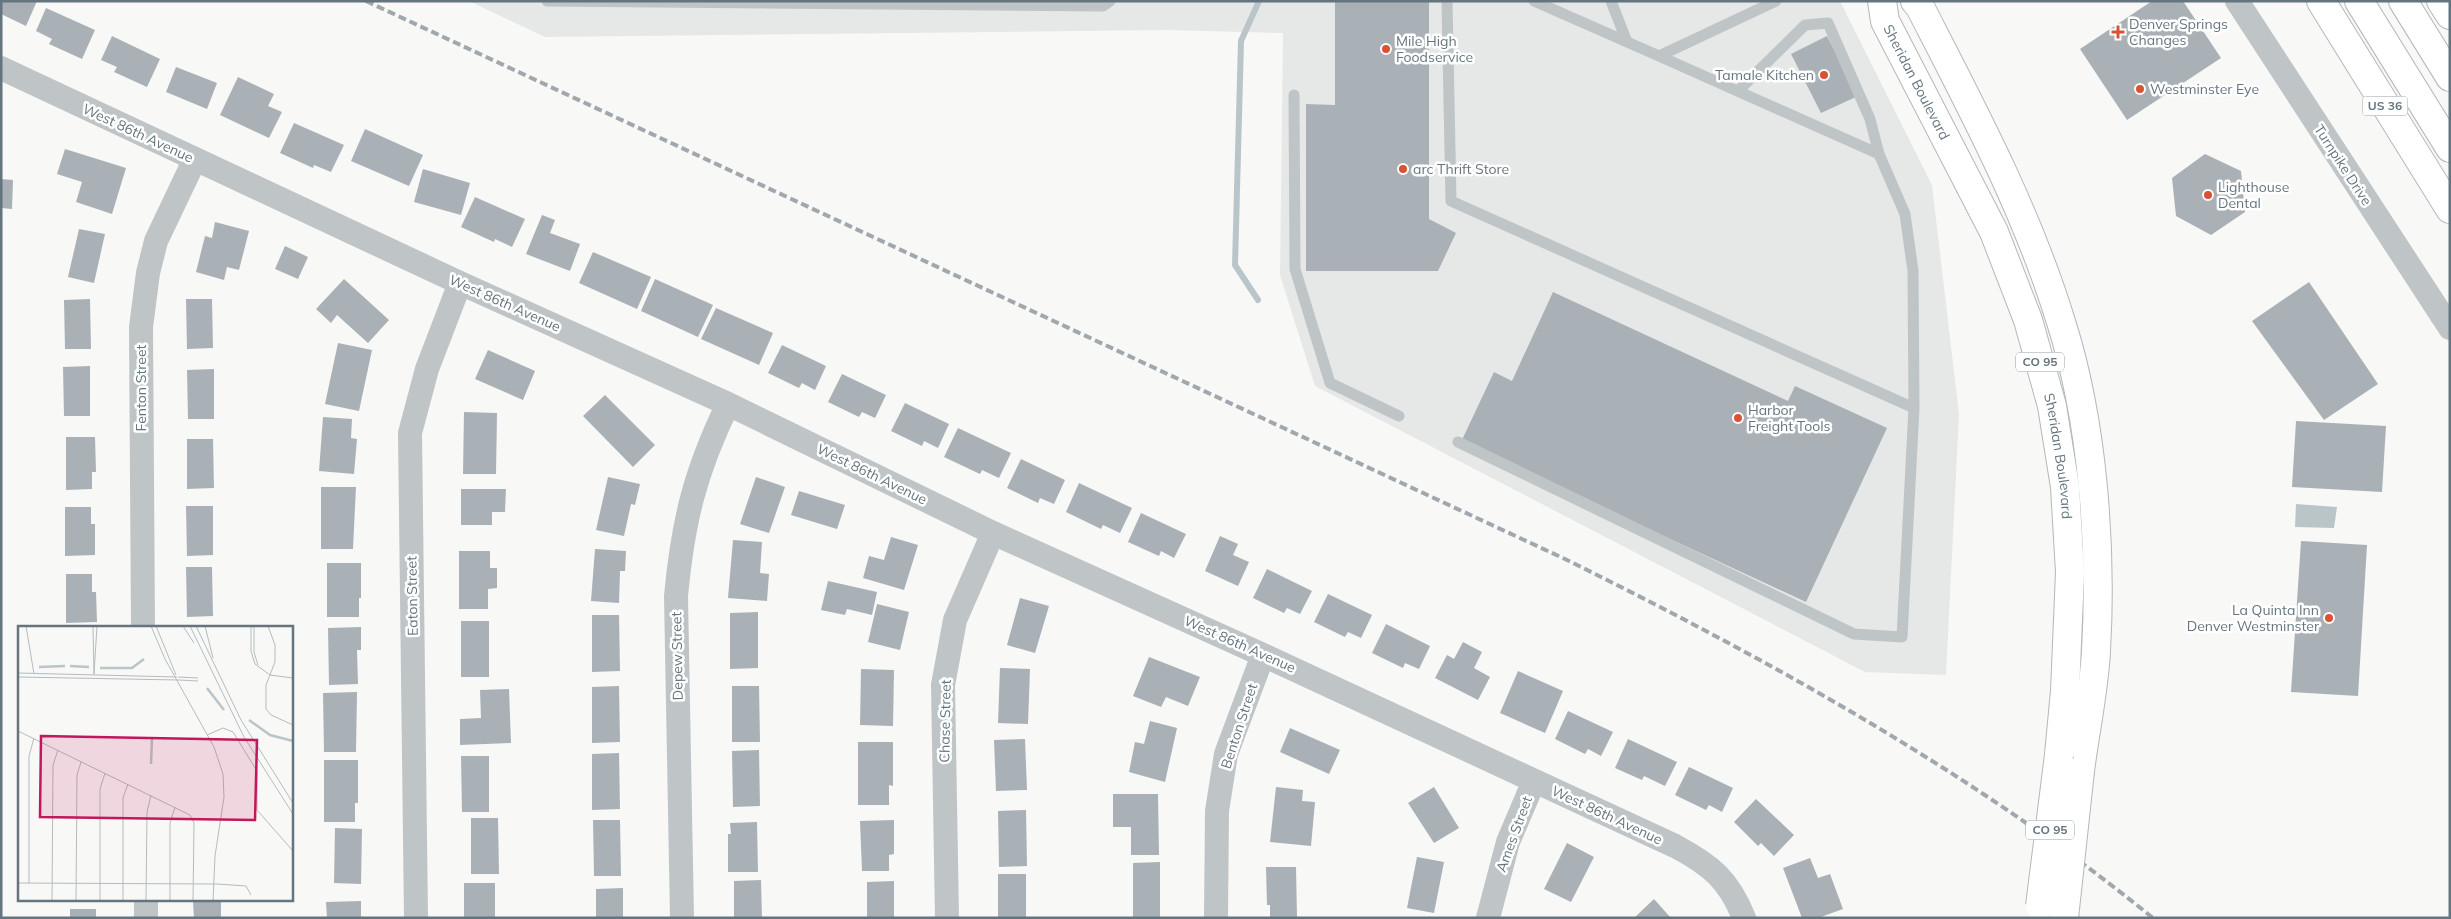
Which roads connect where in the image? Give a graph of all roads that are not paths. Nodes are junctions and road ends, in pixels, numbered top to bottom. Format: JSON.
{"nodes":[{"id":1,"x":547,"y":1,"type":"edge"},
{"id":2,"x":1110,"y":1,"type":"edge"},
{"id":3,"x":1447,"y":1,"type":"edge"},
{"id":4,"x":1534,"y":1,"type":"edge"},
{"id":5,"x":1611,"y":1,"type":"edge"},
{"id":6,"x":1776,"y":1,"type":"edge"},
{"id":7,"x":1882,"y":1,"type":"edge"},
{"id":8,"x":1915,"y":1,"type":"edge"},
{"id":9,"x":2237,"y":1,"type":"edge"},
{"id":10,"x":2321,"y":1,"type":"edge"},
{"id":11,"x":2359,"y":1,"type":"edge"},
{"id":12,"x":2403,"y":1,"type":"edge"},
{"id":13,"x":2441,"y":1,"type":"edge"},
{"id":14,"x":2450,"y":15,"type":"edge"},
{"id":15,"x":1627,"y":42,"type":"junction"},
{"id":16,"x":1658,"y":56,"type":"junction"},
{"id":17,"x":1,"y":68,"type":"edge"},
{"id":18,"x":2450,"y":77,"type":"edge"},
{"id":19,"x":1738,"y":91,"type":"junction"},
{"id":20,"x":1294,"y":95,"type":"dead end"},
{"id":21,"x":2450,"y":148,"type":"edge"},
{"id":22,"x":1879,"y":154,"type":"junction"},
{"id":23,"x":195,"y":160,"type":"junction"},
{"id":24,"x":2450,"y":210,"type":"edge"},
{"id":25,"x":460,"y":283,"type":"junction"},
{"id":26,"x":2450,"y":328,"type":"edge"},
{"id":27,"x":728,"y":404,"type":"junction"},
{"id":28,"x":1914,"y":408,"type":"junction"},
{"id":29,"x":1399,"y":416,"type":"dead end"},
{"id":30,"x":1458,"y":442,"type":"dead end"},
{"id":31,"x":993,"y":533,"type":"junction"},
{"id":32,"x":143,"y":626,"type":"edge"},
{"id":33,"x":1263,"y":655,"type":"junction"},
{"id":34,"x":2069,"y":762,"type":"junction"},
{"id":35,"x":1534,"y":781,"type":"junction"},
{"id":36,"x":146,"y":902,"type":"edge"},
{"id":37,"x":2047,"y":914,"type":"edge"},
{"id":38,"x":146,"y":918,"type":"edge"},
{"id":39,"x":416,"y":918,"type":"edge"},
{"id":40,"x":682,"y":918,"type":"edge"},
{"id":41,"x":947,"y":918,"type":"edge"},
{"id":42,"x":1216,"y":918,"type":"edge"},
{"id":43,"x":1488,"y":918,"type":"edge"},
{"id":44,"x":1744,"y":918,"type":"edge"}],
"edges":[{"from":1,"to":2,"type":"lane"},
{"from":3,"to":28,"type":"lane"},
{"from":4,"to":15,"type":"lane"},
{"from":5,"to":15,"type":"lane"},
{"from":6,"to":16,"type":"lane"},
{"from":7,"to":34,"type":"main road","name":"Sheridan Boulevard","number":"CO 95"},
{"from":8,"to":34,"type":"main road","name":"Sheridan Boulevard","number":"CO 95"},
{"from":9,"to":26,"type":"street","name":"Turnpike Drive"},
{"from":10,"to":24,"type":"main road","number":"US 36"},
{"from":11,"to":21,"type":"main road"},
{"from":12,"to":18,"type":"main road"},
{"from":13,"to":14,"type":"main road"},
{"from":15,"to":16,"type":"lane"},
{"from":16,"to":19,"type":"lane"},
{"from":17,"to":23,"type":"street","name":"West 86th Avenue"},
{"from":19,"to":22,"type":"lane"},
{"from":19,"to":22,"type":"lane"},
{"from":20,"to":29,"type":"lane"},
{"from":22,"to":28,"type":"lane"},
{"from":23,"to":25,"type":"street","name":"West 86th Avenue"},
{"from":23,"to":32,"type":"street","name":"Fenton Street"},
{"from":25,"to":27,"type":"street","name":"West 86th Avenue"},
{"from":25,"to":39,"type":"street","name":"Eaton Street"},
{"from":27,"to":31,"type":"street","name":"West 86th Avenue"},
{"from":27,"to":40,"type":"street","name":"Depew Street"},
{"from":28,"to":30,"type":"lane"},
{"from":31,"to":33,"type":"street","name":"West 86th Avenue"},
{"from":31,"to":41,"type":"street","name":"Chase Street"},
{"from":33,"to":35,"type":"street","name":"West 86th Avenue"},
{"from":33,"to":42,"type":"street","name":"Benton Street"},
{"from":34,"to":37,"type":"main road","name":"Sheridan Boulevard","number":"CO 95","bridge":true},
{"from":35,"to":43,"type":"street","name":"Ames Street"},
{"from":35,"to":44,"type":"street","name":"West 86th Avenue"},
{"from":36,"to":38,"type":"street"}]}
